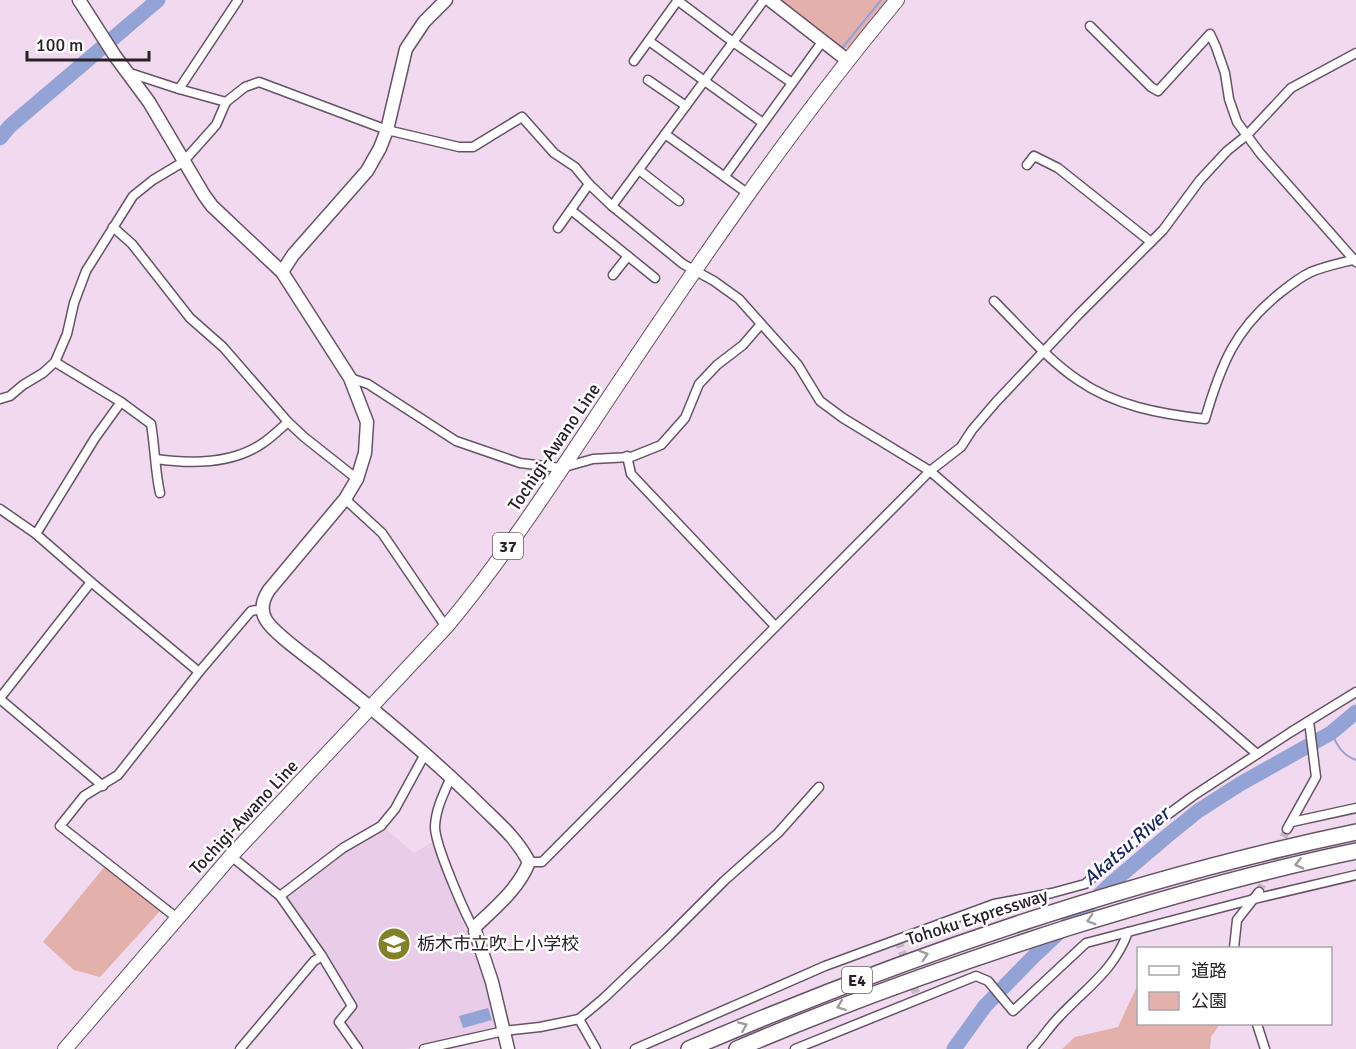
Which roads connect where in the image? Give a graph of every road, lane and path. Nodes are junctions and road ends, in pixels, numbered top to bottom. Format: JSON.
{"nodes":[{"id":1,"x":79,"y":0,"type":"edge"},
{"id":2,"x":238,"y":0,"type":"edge"},
{"id":3,"x":446,"y":0,"type":"edge"},
{"id":4,"x":678,"y":0,"type":"edge"},
{"id":5,"x":764,"y":0,"type":"edge"},
{"id":6,"x":770,"y":0,"type":"edge"},
{"id":7,"x":897,"y":0,"type":"edge"},
{"id":8,"x":1090,"y":26,"type":"dead end"},
{"id":9,"x":649,"y":41,"type":"junction"},
{"id":10,"x":734,"y":42,"type":"junction"},
{"id":11,"x":822,"y":42,"type":"junction"},
{"id":12,"x":1356,"y":53,"type":"edge"},
{"id":13,"x":847,"y":60,"type":"junction"},
{"id":14,"x":634,"y":61,"type":"dead end"},
{"id":15,"x":127,"y":72,"type":"junction"},
{"id":16,"x":648,"y":80,"type":"dead end"},
{"id":17,"x":704,"y":82,"type":"junction"},
{"id":18,"x":792,"y":83,"type":"junction"},
{"id":19,"x":179,"y":89,"type":"junction"},
{"id":20,"x":226,"y":102,"type":"junction"},
{"id":21,"x":686,"y":106,"type":"junction"},
{"id":22,"x":763,"y":123,"type":"junction"},
{"id":23,"x":387,"y":130,"type":"junction"},
{"id":24,"x":665,"y":134,"type":"junction"},
{"id":25,"x":1247,"y":135,"type":"junction"},
{"id":26,"x":183,"y":162,"type":"junction"},
{"id":27,"x":1027,"y":165,"type":"dead end"},
{"id":28,"x":639,"y":170,"type":"junction"},
{"id":29,"x":724,"y":176,"type":"junction"},
{"id":30,"x":588,"y":184,"type":"junction"},
{"id":31,"x":747,"y":193,"type":"junction"},
{"id":32,"x":679,"y":201,"type":"dead end"},
{"id":33,"x":612,"y":206,"type":"junction"},
{"id":34,"x":571,"y":210,"type":"junction"},
{"id":35,"x":112,"y":227,"type":"junction"},
{"id":36,"x":558,"y":228,"type":"dead end"},
{"id":37,"x":1151,"y":243,"type":"junction"},
{"id":38,"x":628,"y":256,"type":"junction"},
{"id":39,"x":1355,"y":260,"type":"edge"},
{"id":40,"x":694,"y":270,"type":"junction"},
{"id":41,"x":282,"y":272,"type":"junction"},
{"id":42,"x":613,"y":275,"type":"dead end"},
{"id":43,"x":655,"y":278,"type":"dead end"},
{"id":44,"x":994,"y":300,"type":"dead end"},
{"id":45,"x":761,"y":324,"type":"junction"},
{"id":46,"x":1044,"y":351,"type":"junction"},
{"id":47,"x":56,"y":362,"type":"junction"},
{"id":48,"x":350,"y":378,"type":"junction"},
{"id":49,"x":0,"y":399,"type":"edge"},
{"id":50,"x":121,"y":402,"type":"junction"},
{"id":51,"x":288,"y":422,"type":"junction"},
{"id":52,"x":627,"y":456,"type":"junction"},
{"id":53,"x":156,"y":459,"type":"junction"},
{"id":54,"x":561,"y":468,"type":"junction"},
{"id":55,"x":930,"y":471,"type":"junction"},
{"id":56,"x":357,"y":479,"type":"junction"},
{"id":57,"x":160,"y":493,"type":"dead end"},
{"id":58,"x":345,"y":499,"type":"junction"},
{"id":59,"x":0,"y":509,"type":"edge"},
{"id":60,"x":36,"y":534,"type":"junction"},
{"id":61,"x":91,"y":582,"type":"junction"},
{"id":62,"x":263,"y":609,"type":"junction"},
{"id":63,"x":775,"y":626,"type":"junction"},
{"id":64,"x":446,"y":627,"type":"junction"},
{"id":65,"x":200,"y":672,"type":"junction"},
{"id":66,"x":1356,"y":692,"type":"edge"},
{"id":67,"x":0,"y":699,"type":"edge"},
{"id":68,"x":371,"y":708,"type":"junction"},
{"id":69,"x":1309,"y":721,"type":"junction"},
{"id":70,"x":425,"y":754,"type":"junction"},
{"id":71,"x":1257,"y":754,"type":"junction"},
{"id":72,"x":451,"y":777,"type":"junction"},
{"id":73,"x":103,"y":786,"type":"junction"},
{"id":74,"x":819,"y":787,"type":"dead end"},
{"id":75,"x":1356,"y":808,"type":"edge"},
{"id":76,"x":1356,"y":832,"type":"edge"},
{"id":77,"x":1356,"y":851,"type":"edge"},
{"id":78,"x":231,"y":855,"type":"junction"},
{"id":79,"x":529,"y":862,"type":"junction"},
{"id":80,"x":1356,"y":875,"type":"edge"},
{"id":81,"x":1256,"y":895,"type":"junction"},
{"id":82,"x":280,"y":896,"type":"junction"},
{"id":83,"x":177,"y":918,"type":"junction"},
{"id":84,"x":475,"y":931,"type":"junction"},
{"id":85,"x":1128,"y":932,"type":"junction"},
{"id":86,"x":1234,"y":947,"type":"edge"},
{"id":87,"x":322,"y":956,"type":"junction"},
{"id":88,"x":579,"y":1020,"type":"junction"},
{"id":89,"x":1258,"y":1025,"type":"edge"},
{"id":90,"x":504,"y":1030,"type":"junction"},
{"id":91,"x":797,"y":1048,"type":"edge"},
{"id":92,"x":65,"y":1049,"type":"edge"},
{"id":93,"x":240,"y":1049,"type":"edge"},
{"id":94,"x":358,"y":1049,"type":"edge"},
{"id":95,"x":424,"y":1049,"type":"edge"},
{"id":96,"x":508,"y":1049,"type":"edge"},
{"id":97,"x":596,"y":1049,"type":"edge"},
{"id":98,"x":635,"y":1049,"type":"edge"},
{"id":99,"x":689,"y":1049,"type":"edge"},
{"id":100,"x":736,"y":1049,"type":"edge"},
{"id":101,"x":1032,"y":1049,"type":"edge"},
{"id":102,"x":1265,"y":1049,"type":"edge"}],
"edges":[{"from":1,"to":15,"type":"street"},
{"from":2,"to":19,"type":"street"},
{"from":3,"to":23,"type":"street"},
{"from":4,"to":9,"type":"street"},
{"from":4,"to":10,"type":"street"},
{"from":5,"to":10,"type":"street"},
{"from":6,"to":11,"type":"street"},
{"from":7,"to":13,"type":"main road","name":"Tochigi-Awano Line","number":"37"},
{"from":8,"to":25,"type":"street"},
{"from":9,"to":14,"type":"street"},
{"from":9,"to":17,"type":"street"},
{"from":10,"to":17,"type":"street"},
{"from":10,"to":18,"type":"street"},
{"from":11,"to":13,"type":"street"},
{"from":11,"to":18,"type":"street"},
{"from":12,"to":25,"type":"street"},
{"from":13,"to":31,"type":"main road","name":"Tochigi-Awano Line","number":"37"},
{"from":15,"to":19,"type":"street"},
{"from":15,"to":26,"type":"street"},
{"from":16,"to":21,"type":"street"},
{"from":17,"to":21,"type":"street"},
{"from":17,"to":22,"type":"street"},
{"from":18,"to":22,"type":"street"},
{"from":19,"to":20,"type":"street"},
{"from":20,"to":23,"type":"street"},
{"from":20,"to":26,"type":"street"},
{"from":21,"to":24,"type":"street"},
{"from":22,"to":29,"type":"street"},
{"from":23,"to":30,"type":"street"},
{"from":23,"to":41,"type":"street"},
{"from":24,"to":28,"type":"street"},
{"from":24,"to":29,"type":"street"},
{"from":25,"to":37,"type":"street"},
{"from":25,"to":39,"type":"street"},
{"from":26,"to":35,"type":"street"},
{"from":26,"to":41,"type":"street"},
{"from":27,"to":37,"type":"street"},
{"from":28,"to":32,"type":"street"},
{"from":28,"to":33,"type":"street"},
{"from":29,"to":31,"type":"street"},
{"from":30,"to":33,"type":"street"},
{"from":30,"to":34,"type":"street"},
{"from":31,"to":40,"type":"main road","name":"Tochigi-Awano Line","number":"37"},
{"from":33,"to":40,"type":"street"},
{"from":34,"to":36,"type":"street"},
{"from":34,"to":38,"type":"street"},
{"from":35,"to":47,"type":"street"},
{"from":35,"to":51,"type":"street"},
{"from":37,"to":46,"type":"street"},
{"from":38,"to":42,"type":"street"},
{"from":38,"to":43,"type":"street"},
{"from":39,"to":46,"type":"street"},
{"from":40,"to":45,"type":"street"},
{"from":40,"to":54,"type":"main road","name":"Tochigi-Awano Line","number":"37"},
{"from":41,"to":48,"type":"street"},
{"from":44,"to":46,"type":"street"},
{"from":45,"to":52,"type":"street"},
{"from":45,"to":55,"type":"street"},
{"from":46,"to":55,"type":"street"},
{"from":47,"to":49,"type":"street"},
{"from":47,"to":50,"type":"street"},
{"from":48,"to":54,"type":"street"},
{"from":48,"to":56,"type":"street"},
{"from":50,"to":53,"type":"street"},
{"from":50,"to":60,"type":"street"},
{"from":51,"to":53,"type":"street"},
{"from":51,"to":56,"type":"street"},
{"from":52,"to":54,"type":"street"},
{"from":52,"to":63,"type":"street"},
{"from":53,"to":57,"type":"street"},
{"from":54,"to":64,"type":"main road","name":"Tochigi-Awano Line","number":"37"},
{"from":55,"to":63,"type":"street"},
{"from":55,"to":71,"type":"street"},
{"from":56,"to":58,"type":"street"},
{"from":58,"to":62,"type":"street"},
{"from":58,"to":64,"type":"street"},
{"from":59,"to":60,"type":"street"},
{"from":60,"to":61,"type":"street"},
{"from":61,"to":65,"type":"street"},
{"from":61,"to":67,"type":"street"},
{"from":62,"to":65,"type":"street"},
{"from":62,"to":68,"type":"street"},
{"from":63,"to":79,"type":"street"},
{"from":64,"to":68,"type":"main road","name":"Tochigi-Awano Line","number":"37"},
{"from":65,"to":73,"type":"street"},
{"from":66,"to":69,"type":"street"},
{"from":67,"to":73,"type":"street"},
{"from":68,"to":70,"type":"street"},
{"from":68,"to":78,"type":"main road","name":"Tochigi-Awano Line","number":"37"},
{"from":69,"to":71,"type":"street"},
{"from":69,"to":75,"type":"street"},
{"from":70,"to":72,"type":"street"},
{"from":70,"to":82,"type":"street"},
{"from":71,"to":98,"type":"street"},
{"from":72,"to":79,"type":"street"},
{"from":72,"to":84,"type":"street"},
{"from":73,"to":83,"type":"street"},
{"from":74,"to":88,"type":"street"},
{"from":99,"to":76,"type":"highway","name":"Tohoku Expressway","number":"E4","one_way":true},
{"from":77,"to":100,"type":"highway","name":"Tohoku Expressway","number":"E4","one_way":true},
{"from":78,"to":82,"type":"street"},
{"from":78,"to":83,"type":"main road","name":"Tochigi-Awano Line","number":"37"},
{"from":79,"to":84,"type":"street"},
{"from":80,"to":81,"type":"street"},
{"from":81,"to":85,"type":"street"},
{"from":81,"to":86,"type":"street"},
{"from":82,"to":87,"type":"street"},
{"from":83,"to":92,"type":"main road","name":"Tochigi-Awano Line","number":"37"},
{"from":84,"to":90,"type":"street"},
{"from":85,"to":91,"type":"street"},
{"from":85,"to":101,"type":"street"},
{"from":87,"to":93,"type":"street"},
{"from":87,"to":94,"type":"street"},
{"from":88,"to":90,"type":"street"},
{"from":88,"to":97,"type":"street"},
{"from":89,"to":102,"type":"street"},
{"from":90,"to":95,"type":"street"},
{"from":90,"to":96,"type":"street"}]}
